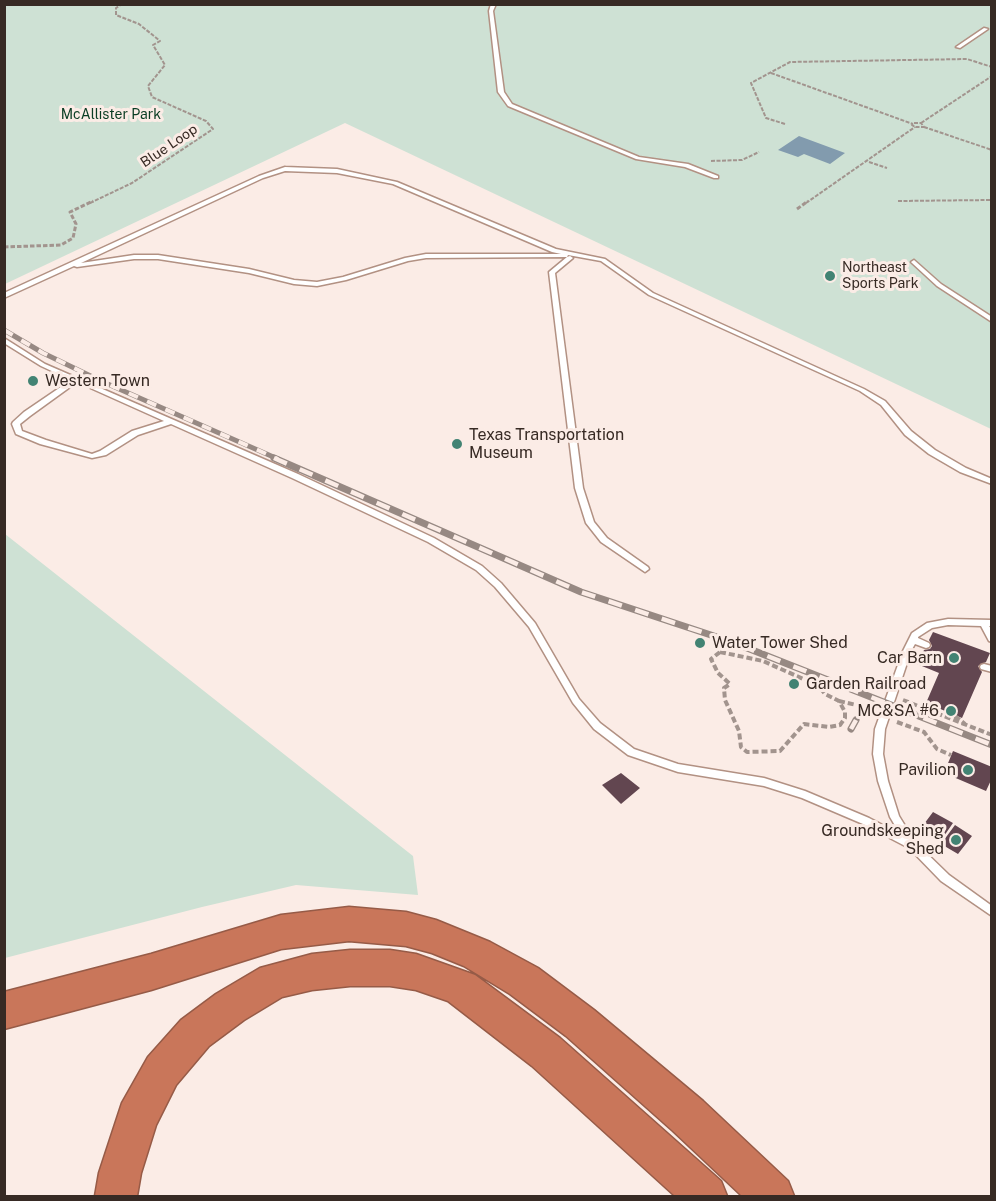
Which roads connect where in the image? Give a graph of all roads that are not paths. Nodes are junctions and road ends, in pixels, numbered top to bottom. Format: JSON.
{"nodes":[{"id":1,"x":494,"y":4,"type":"edge"},
{"id":2,"x":986,"y":29,"type":"dead end"},
{"id":3,"x":958,"y":47,"type":"dead end"},
{"id":4,"x":716,"y":177,"type":"dead end"},
{"id":5,"x":573,"y":256,"type":"junction"},
{"id":6,"x":583,"y":256,"type":"junction"},
{"id":7,"x":914,"y":262,"type":"dead end"},
{"id":8,"x":69,"y":266,"type":"junction"},
{"id":9,"x":4,"y":296,"type":"edge"},
{"id":10,"x":992,"y":320,"type":"edge"},
{"id":11,"x":4,"y":340,"type":"edge"},
{"id":12,"x":76,"y":380,"type":"junction"},
{"id":13,"x":169,"y":422,"type":"junction"},
{"id":14,"x":992,"y":482,"type":"edge"},
{"id":15,"x":645,"y":569,"type":"dead end"},
{"id":16,"x":987,"y":623,"type":"edge"},
{"id":17,"x":992,"y":639,"type":"edge"},
{"id":18,"x":913,"y":640,"type":"junction"},
{"id":19,"x":926,"y":645,"type":"dead end"},
{"id":20,"x":912,"y":845,"type":"junction"},
{"id":21,"x":992,"y":912,"type":"edge"},
{"id":22,"x":4,"y":1011,"type":"edge"},
{"id":23,"x":116,"y":1197,"type":"edge"},
{"id":24,"x":706,"y":1197,"type":"edge"},
{"id":25,"x":773,"y":1197,"type":"edge"}],
"edges":[{"from":1,"to":4,"type":"lane"},
{"from":2,"to":3,"type":"lane"},
{"from":5,"to":6,"type":"lane"},
{"from":5,"to":8,"type":"lane"},
{"from":5,"to":15,"type":"lane"},
{"from":6,"to":8,"type":"lane"},
{"from":6,"to":14,"type":"lane"},
{"from":7,"to":10,"type":"lane"},
{"from":8,"to":9,"type":"lane"},
{"from":11,"to":12,"type":"lane"},
{"from":12,"to":13,"type":"lane"},
{"from":12,"to":13,"type":"lane"},
{"from":13,"to":20,"type":"lane"},
{"from":16,"to":17,"type":"lane"},
{"from":16,"to":18,"type":"lane"},
{"from":18,"to":19,"type":"lane"},
{"from":18,"to":20,"type":"lane"},
{"from":20,"to":21,"type":"lane"},
{"from":22,"to":25,"type":"highway"},
{"from":23,"to":24,"type":"highway"}]}
